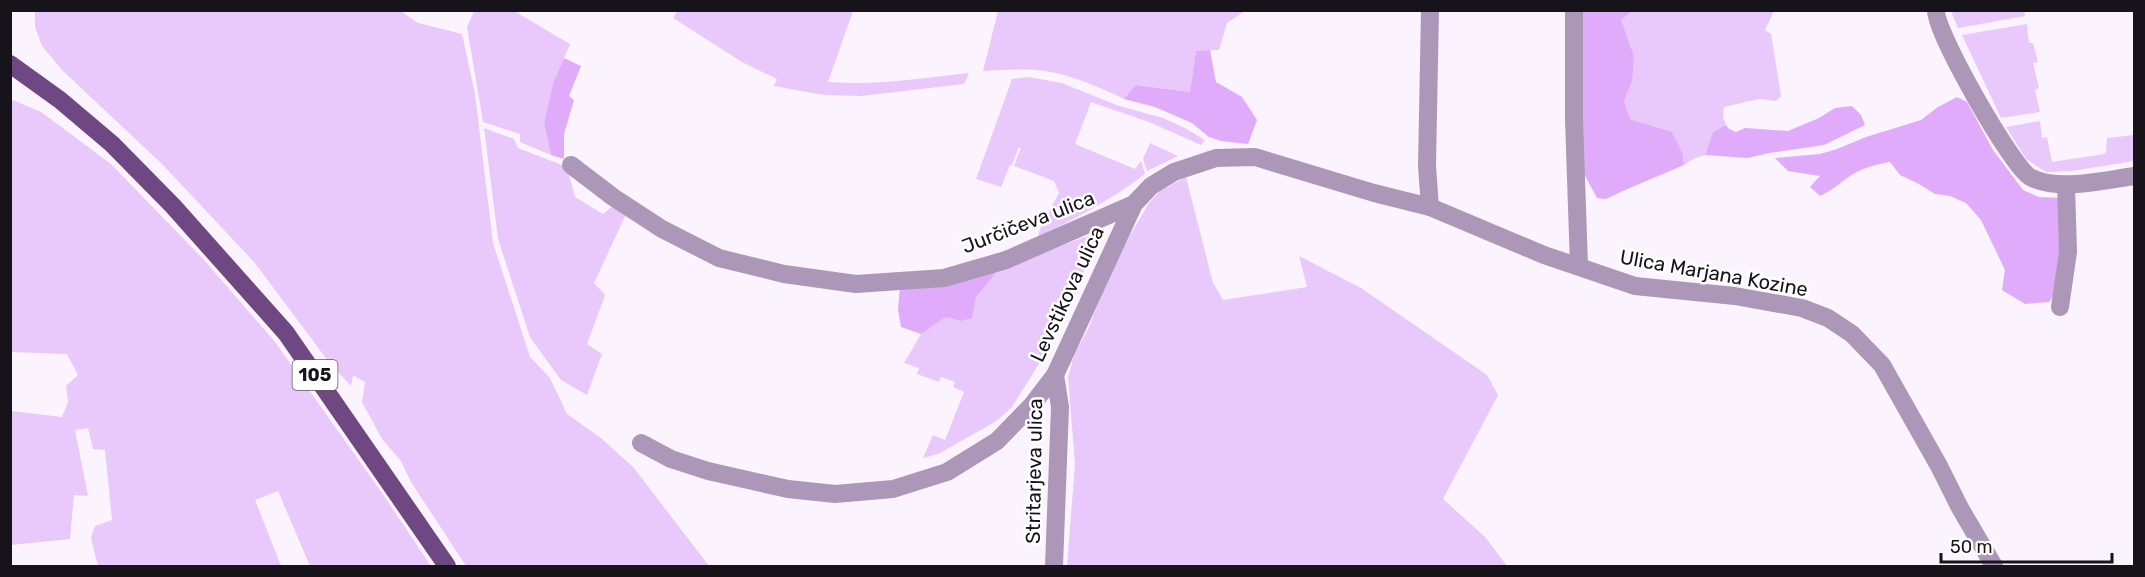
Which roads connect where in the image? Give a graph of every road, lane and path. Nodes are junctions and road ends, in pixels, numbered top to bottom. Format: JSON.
{"nodes":[{"id":1,"x":1430,"y":10,"type":"edge"},
{"id":2,"x":1574,"y":10,"type":"edge"},
{"id":3,"x":1936,"y":10,"type":"edge"},
{"id":4,"x":10,"y":64,"type":"edge"},
{"id":5,"x":571,"y":165,"type":"dead end"},
{"id":6,"x":2134,"y":176,"type":"edge"},
{"id":7,"x":2066,"y":185,"type":"junction"},
{"id":8,"x":1134,"y":204,"type":"junction"},
{"id":9,"x":1430,"y":207,"type":"junction"},
{"id":10,"x":1579,"y":266,"type":"junction"},
{"id":11,"x":2060,"y":307,"type":"dead end"},
{"id":12,"x":1055,"y":375,"type":"junction"},
{"id":13,"x":641,"y":442,"type":"dead end"},
{"id":14,"x":447,"y":567,"type":"edge"},
{"id":15,"x":1054,"y":567,"type":"edge"},
{"id":16,"x":1994,"y":567,"type":"edge"}],
"edges":[{"from":1,"to":9,"type":"street"},
{"from":2,"to":10,"type":"street"},
{"from":3,"to":7,"type":"street"},
{"from":4,"to":14,"type":"main road","number":"105"},
{"from":5,"to":8,"type":"street","name":"Jurčičeva ulica"},
{"from":6,"to":7,"type":"street"},
{"from":7,"to":11,"type":"street"},
{"from":8,"to":9,"type":"street","name":"Ulica Marjana Kozine"},
{"from":8,"to":12,"type":"street","name":"Levstikova ulica"},
{"from":9,"to":10,"type":"street","name":"Ulica Marjana Kozine"},
{"from":10,"to":16,"type":"street","name":"Ulica Marjana Kozine"},
{"from":12,"to":13,"type":"street","name":"Levstikova ulica"},
{"from":12,"to":15,"type":"street","name":"Stritarjeva ulica"}]}
